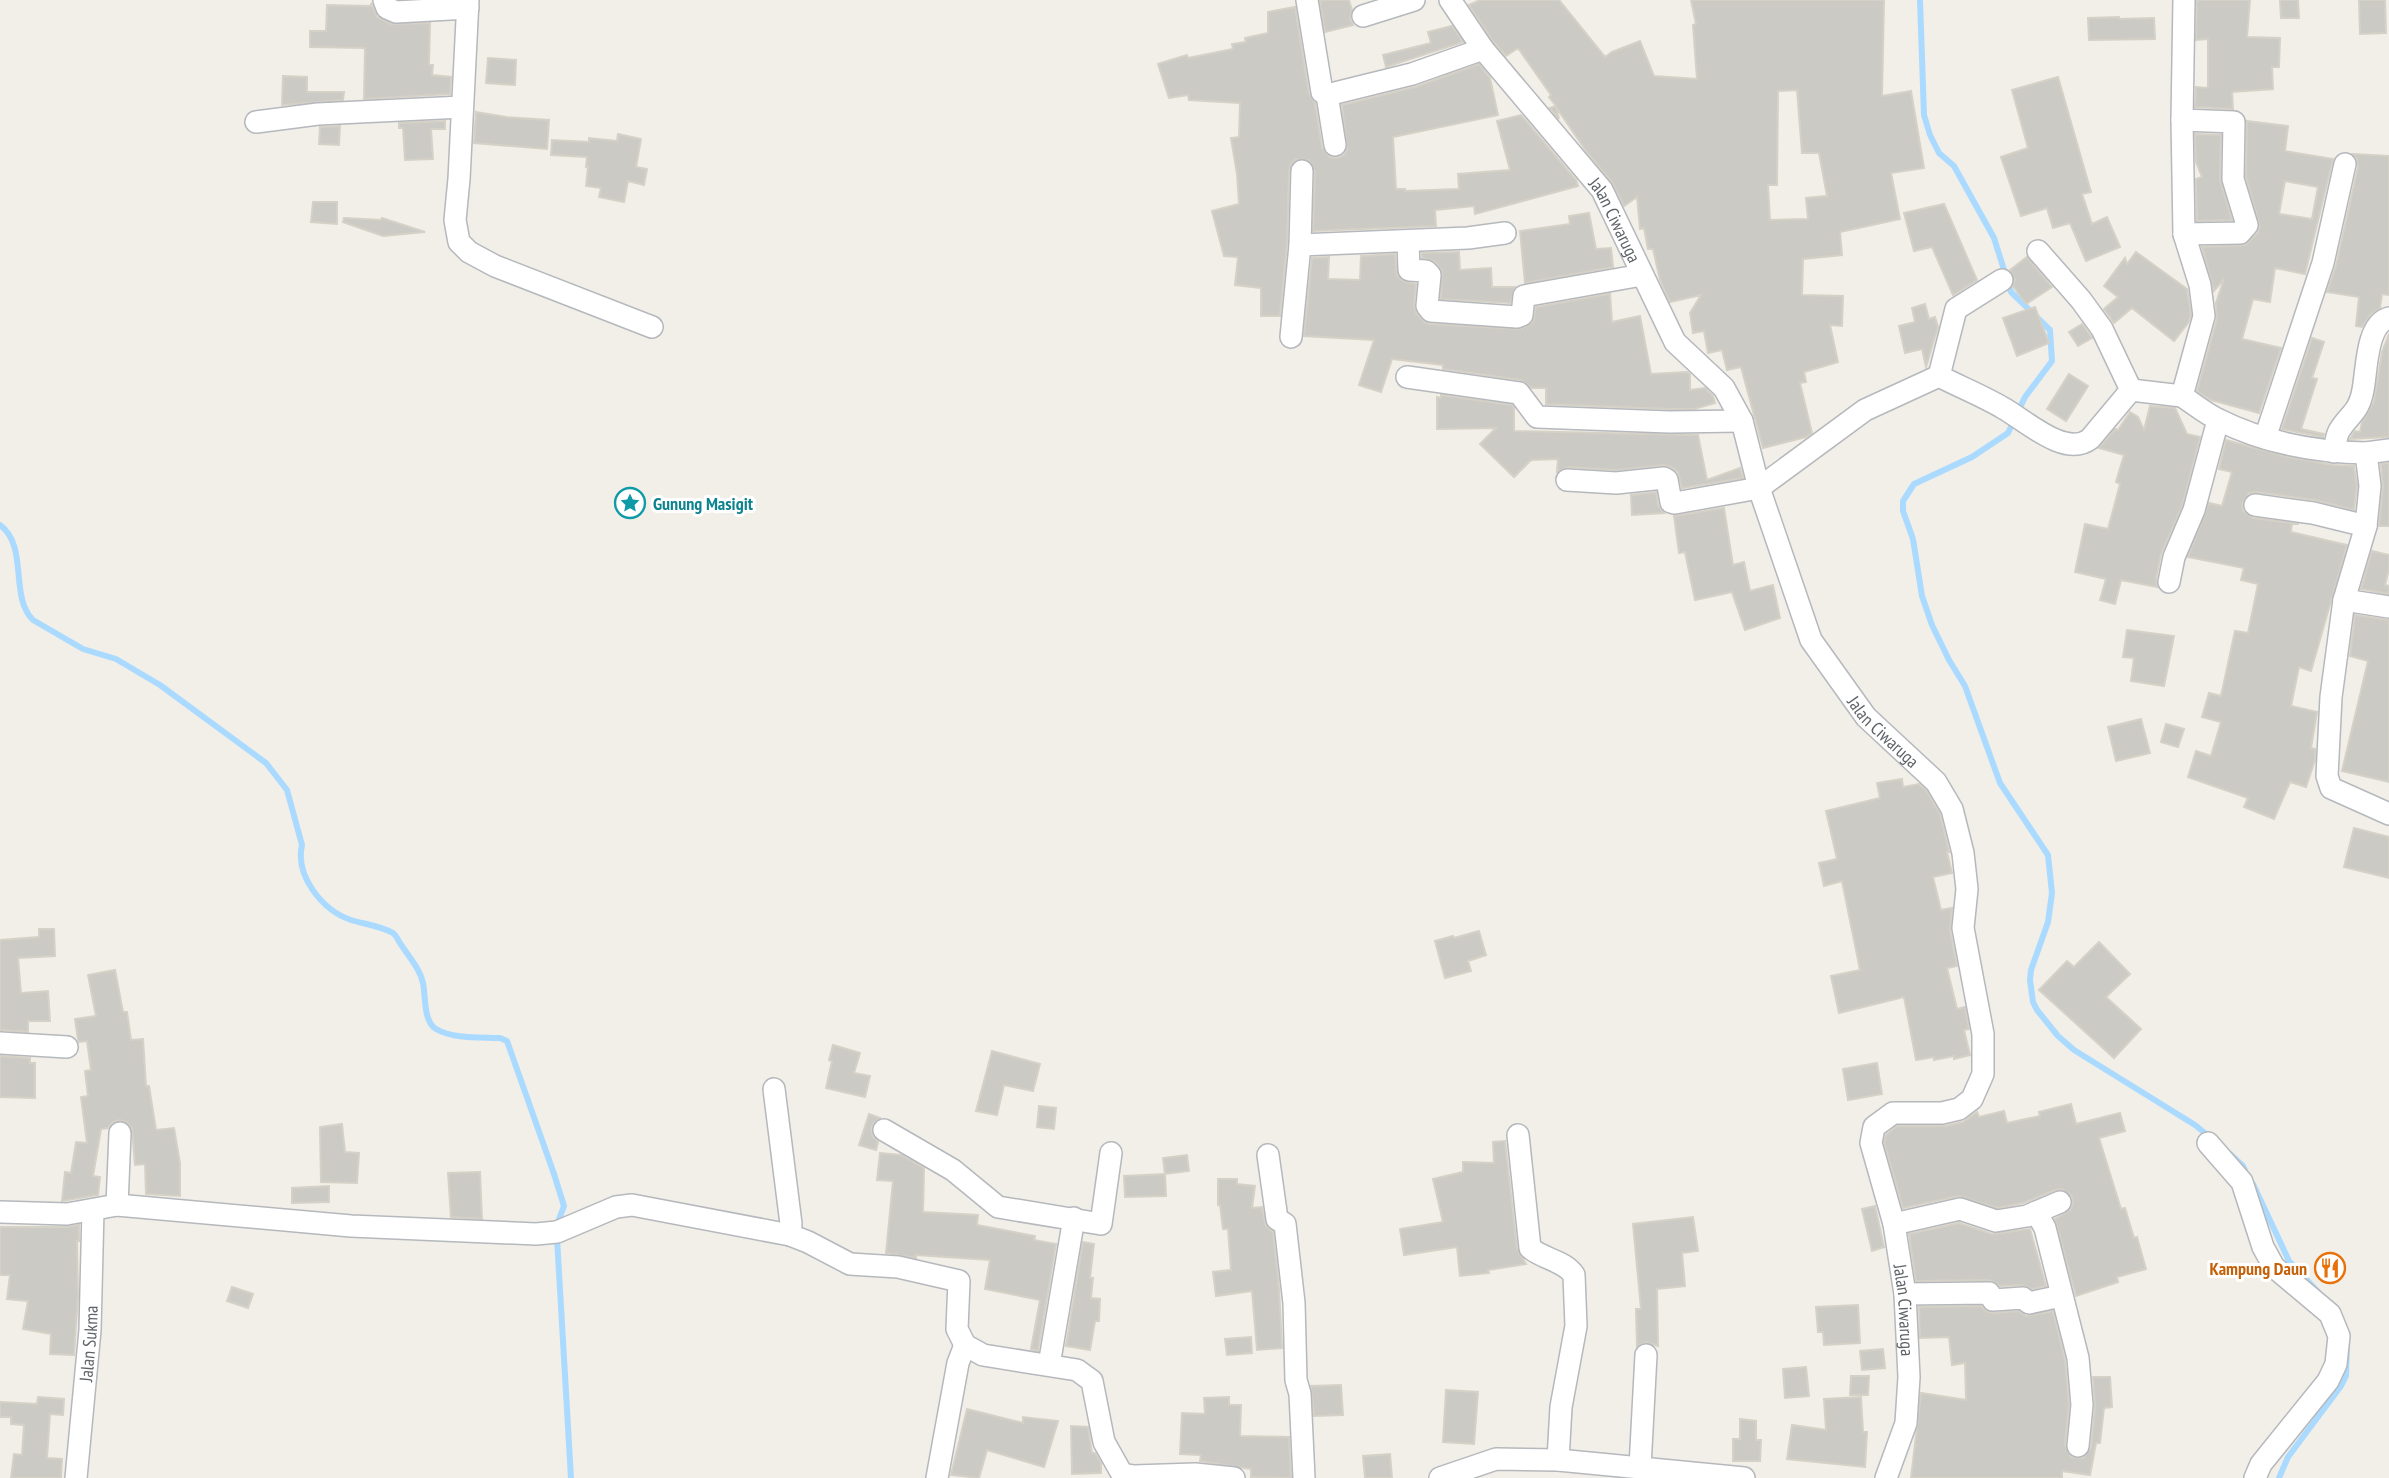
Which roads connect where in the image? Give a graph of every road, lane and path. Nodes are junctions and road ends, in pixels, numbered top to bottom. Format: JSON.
{"nodes":[{"id":1,"x":384,"y":0,"type":"edge"},
{"id":2,"x":1307,"y":0,"type":"edge"},
{"id":3,"x":1414,"y":0,"type":"edge"},
{"id":4,"x":1451,"y":0,"type":"edge"},
{"id":5,"x":2184,"y":0,"type":"edge"},
{"id":6,"x":468,"y":4,"type":"edge"},
{"id":7,"x":1363,"y":16,"type":"dead end"},
{"id":8,"x":1483,"y":49,"type":"junction"},
{"id":9,"x":1327,"y":95,"type":"junction"},
{"id":10,"x":462,"y":107,"type":"junction"},
{"id":11,"x":2182,"y":120,"type":"junction"},
{"id":12,"x":256,"y":122,"type":"dead end"},
{"id":13,"x":1335,"y":145,"type":"dead end"},
{"id":14,"x":2345,"y":164,"type":"dead end"},
{"id":15,"x":1302,"y":171,"type":"dead end"},
{"id":16,"x":1505,"y":233,"type":"dead end"},
{"id":17,"x":2184,"y":234,"type":"junction"},
{"id":18,"x":1408,"y":241,"type":"junction"},
{"id":19,"x":1300,"y":245,"type":"junction"},
{"id":20,"x":2038,"y":251,"type":"dead end"},
{"id":21,"x":1643,"y":275,"type":"junction"},
{"id":22,"x":2002,"y":280,"type":"dead end"},
{"id":23,"x":2389,"y":318,"type":"edge"},
{"id":24,"x":652,"y":327,"type":"dead end"},
{"id":25,"x":1291,"y":337,"type":"dead end"},
{"id":26,"x":1939,"y":376,"type":"junction"},
{"id":27,"x":1407,"y":377,"type":"dead end"},
{"id":28,"x":2131,"y":390,"type":"junction"},
{"id":29,"x":2182,"y":396,"type":"junction"},
{"id":30,"x":2218,"y":420,"type":"junction"},
{"id":31,"x":1742,"y":421,"type":"junction"},
{"id":32,"x":2265,"y":438,"type":"junction"},
{"id":33,"x":2389,"y":450,"type":"edge"},
{"id":34,"x":2334,"y":452,"type":"junction"},
{"id":35,"x":2366,"y":453,"type":"junction"},
{"id":36,"x":1567,"y":480,"type":"dead end"},
{"id":37,"x":1759,"y":488,"type":"junction"},
{"id":38,"x":2255,"y":505,"type":"dead end"},
{"id":39,"x":2366,"y":526,"type":"junction"},
{"id":40,"x":2169,"y":582,"type":"dead end"},
{"id":41,"x":2344,"y":600,"type":"junction"},
{"id":42,"x":2389,"y":607,"type":"edge"},
{"id":43,"x":2389,"y":814,"type":"edge"},
{"id":44,"x":0,"y":1043,"type":"edge"},
{"id":45,"x":67,"y":1047,"type":"dead end"},
{"id":46,"x":774,"y":1089,"type":"dead end"},
{"id":47,"x":884,"y":1130,"type":"dead end"},
{"id":48,"x":120,"y":1133,"type":"dead end"},
{"id":49,"x":1518,"y":1135,"type":"dead end"},
{"id":50,"x":2208,"y":1143,"type":"dead end"},
{"id":51,"x":1111,"y":1153,"type":"dead end"},
{"id":52,"x":1268,"y":1155,"type":"dead end"},
{"id":53,"x":2060,"y":1202,"type":"dead end"},
{"id":54,"x":117,"y":1205,"type":"junction"},
{"id":55,"x":93,"y":1210,"type":"junction"},
{"id":56,"x":0,"y":1212,"type":"edge"},
{"id":57,"x":2036,"y":1212,"type":"junction"},
{"id":58,"x":1074,"y":1218,"type":"junction"},
{"id":59,"x":1894,"y":1224,"type":"junction"},
{"id":60,"x":790,"y":1235,"type":"junction"},
{"id":61,"x":1905,"y":1294,"type":"junction"},
{"id":62,"x":2062,"y":1296,"type":"junction"},
{"id":63,"x":965,"y":1345,"type":"junction"},
{"id":64,"x":1646,"y":1355,"type":"dead end"},
{"id":65,"x":1049,"y":1365,"type":"junction"},
{"id":66,"x":2078,"y":1446,"type":"dead end"},
{"id":67,"x":1558,"y":1460,"type":"junction"},
{"id":68,"x":1640,"y":1467,"type":"junction"},
{"id":69,"x":76,"y":1478,"type":"edge"},
{"id":70,"x":937,"y":1478,"type":"edge"},
{"id":71,"x":1234,"y":1478,"type":"edge"},
{"id":72,"x":1304,"y":1478,"type":"edge"},
{"id":73,"x":1440,"y":1478,"type":"edge"},
{"id":74,"x":1744,"y":1478,"type":"edge"},
{"id":75,"x":1886,"y":1478,"type":"edge"},
{"id":76,"x":2255,"y":1478,"type":"edge"}],
"edges":[{"from":1,"to":6,"type":"street"},
{"from":2,"to":9,"type":"street"},
{"from":3,"to":7,"type":"street"},
{"from":4,"to":8,"type":"street","name":"Jalan Ciwaruga"},
{"from":5,"to":11,"type":"street"},
{"from":6,"to":10,"type":"street"},
{"from":8,"to":9,"type":"street"},
{"from":8,"to":21,"type":"street","name":"Jalan Ciwaruga"},
{"from":9,"to":13,"type":"street"},
{"from":10,"to":12,"type":"street"},
{"from":10,"to":24,"type":"street"},
{"from":11,"to":17,"type":"street"},
{"from":11,"to":17,"type":"street"},
{"from":14,"to":32,"type":"street"},
{"from":15,"to":19,"type":"street"},
{"from":16,"to":18,"type":"street"},
{"from":17,"to":29,"type":"street"},
{"from":18,"to":19,"type":"street"},
{"from":18,"to":21,"type":"street"},
{"from":19,"to":25,"type":"street"},
{"from":20,"to":28,"type":"street"},
{"from":21,"to":31,"type":"street","name":"Jalan Ciwaruga"},
{"from":22,"to":26,"type":"street"},
{"from":23,"to":34,"type":"street"},
{"from":26,"to":28,"type":"street"},
{"from":26,"to":37,"type":"street"},
{"from":27,"to":31,"type":"street"},
{"from":28,"to":29,"type":"street"},
{"from":29,"to":30,"type":"street"},
{"from":30,"to":32,"type":"street"},
{"from":30,"to":40,"type":"street"},
{"from":31,"to":37,"type":"street","name":"Jalan Ciwaruga"},
{"from":32,"to":34,"type":"street"},
{"from":33,"to":35,"type":"street"},
{"from":34,"to":35,"type":"street"},
{"from":35,"to":39,"type":"street"},
{"from":36,"to":37,"type":"street"},
{"from":37,"to":59,"type":"street","name":"Jalan Ciwaruga"},
{"from":38,"to":39,"type":"street"},
{"from":39,"to":41,"type":"street"},
{"from":41,"to":42,"type":"street"},
{"from":41,"to":43,"type":"street"},
{"from":44,"to":45,"type":"street"},
{"from":46,"to":60,"type":"street"},
{"from":47,"to":58,"type":"street"},
{"from":48,"to":54,"type":"street"},
{"from":49,"to":67,"type":"street"},
{"from":50,"to":76,"type":"street"},
{"from":51,"to":58,"type":"street"},
{"from":52,"to":72,"type":"street"},
{"from":53,"to":57,"type":"street"},
{"from":54,"to":55,"type":"street"},
{"from":54,"to":60,"type":"street"},
{"from":55,"to":56,"type":"street"},
{"from":55,"to":69,"type":"street","name":"Jalan Sukma"},
{"from":57,"to":59,"type":"street"},
{"from":57,"to":62,"type":"street"},
{"from":58,"to":65,"type":"street"},
{"from":59,"to":61,"type":"street","name":"Jalan Ciwaruga"},
{"from":60,"to":63,"type":"street"},
{"from":61,"to":62,"type":"street"},
{"from":61,"to":75,"type":"street","name":"Jalan Ciwaruga"},
{"from":62,"to":66,"type":"street"},
{"from":63,"to":65,"type":"street"},
{"from":63,"to":70,"type":"street"},
{"from":64,"to":68,"type":"street"},
{"from":65,"to":71,"type":"street"},
{"from":67,"to":68,"type":"street"},
{"from":67,"to":73,"type":"street"},
{"from":68,"to":74,"type":"street"}]}
